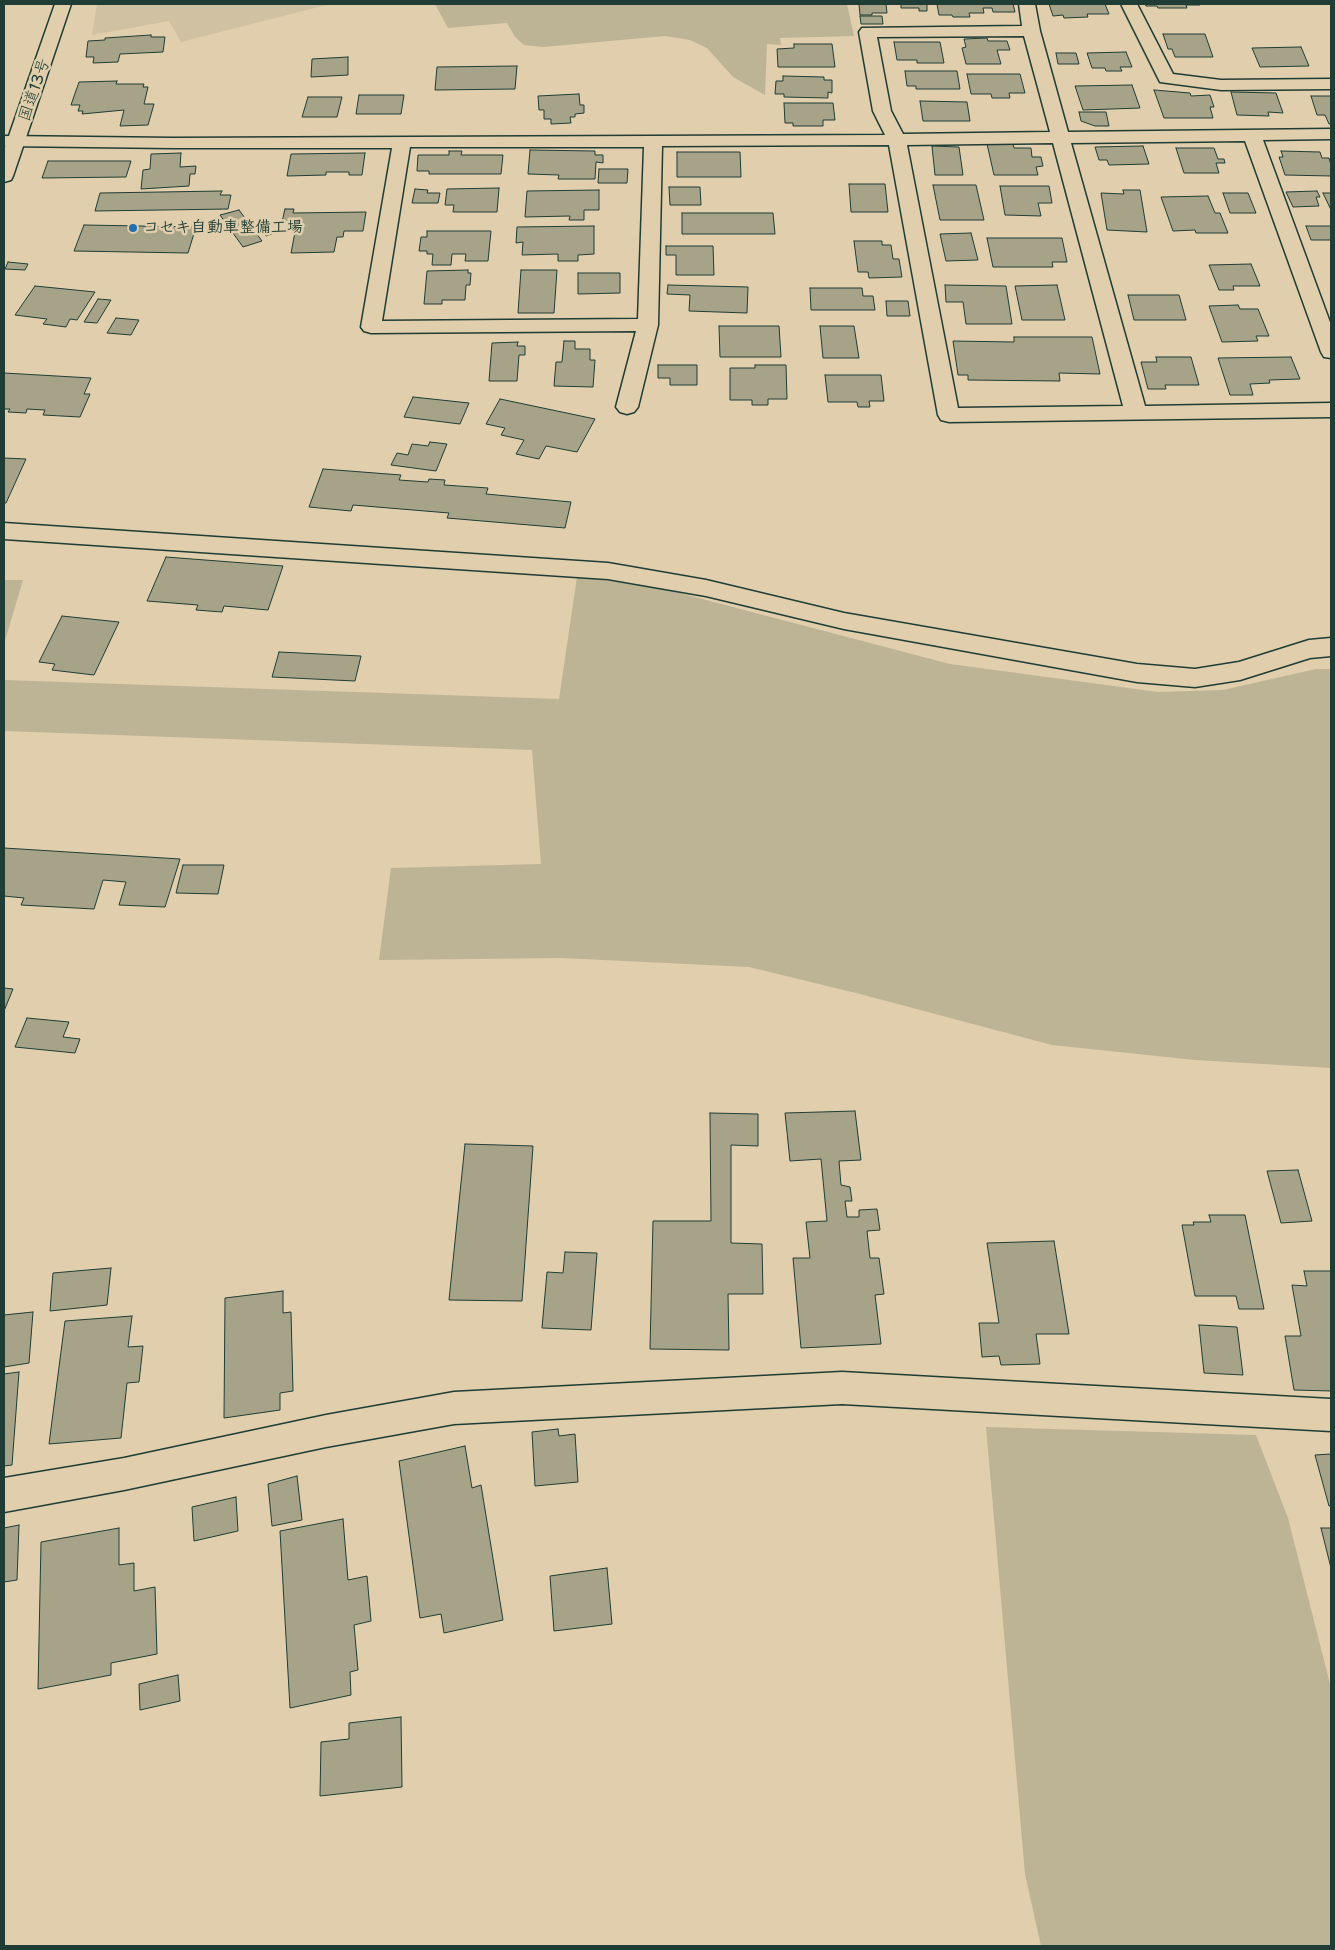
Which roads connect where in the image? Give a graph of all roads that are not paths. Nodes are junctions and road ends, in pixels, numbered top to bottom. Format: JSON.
{"nodes":[{"id":1,"x":63,"y":4,"type":"edge"},
{"id":2,"x":1027,"y":4,"type":"edge"},
{"id":3,"x":1129,"y":4,"type":"edge"},
{"id":4,"x":1031,"y":31,"type":"junction"},
{"id":5,"x":1331,"y":84,"type":"edge"},
{"id":6,"x":1331,"y":134,"type":"edge"},
{"id":7,"x":1252,"y":136,"type":"junction"},
{"id":8,"x":1061,"y":138,"type":"junction"},
{"id":9,"x":897,"y":140,"type":"junction"},
{"id":10,"x":653,"y":141,"type":"junction"},
{"id":11,"x":10,"y":142,"type":"edge"},
{"id":12,"x":402,"y":142,"type":"junction"},
{"id":13,"x":4,"y":176,"type":"edge"},
{"id":14,"x":648,"y":325,"type":"junction"},
{"id":15,"x":1331,"y":352,"type":"edge"},
{"id":16,"x":627,"y":407,"type":"dead end"},
{"id":17,"x":1331,"y":410,"type":"edge"},
{"id":18,"x":1136,"y":413,"type":"junction"},
{"id":19,"x":4,"y":531,"type":"edge"},
{"id":20,"x":1331,"y":647,"type":"edge"},
{"id":21,"x":1331,"y":1415,"type":"edge"},
{"id":22,"x":4,"y":1495,"type":"edge"}],
"edges":[{"from":1,"to":11,"type":"main road","name":"国道13号"},
{"from":2,"to":4,"type":"main road"},
{"from":3,"to":5,"type":"main road"},
{"from":4,"to":8,"type":"main road"},
{"from":4,"to":9,"type":"main road"},
{"from":6,"to":7,"type":"main road"},
{"from":7,"to":8,"type":"main road"},
{"from":7,"to":15,"type":"main road"},
{"from":8,"to":9,"type":"main road"},
{"from":8,"to":18,"type":"main road"},
{"from":9,"to":10,"type":"main road"},
{"from":9,"to":18,"type":"main road"},
{"from":10,"to":12,"type":"main road"},
{"from":10,"to":14,"type":"main road"},
{"from":11,"to":12,"type":"main road"},
{"from":11,"to":13,"type":"main road","name":"国道13号"},
{"from":12,"to":14,"type":"main road"},
{"from":14,"to":16,"type":"main road"},
{"from":17,"to":18,"type":"main road"},
{"from":19,"to":20,"type":"main road"},
{"from":21,"to":22,"type":"main road"}]}
